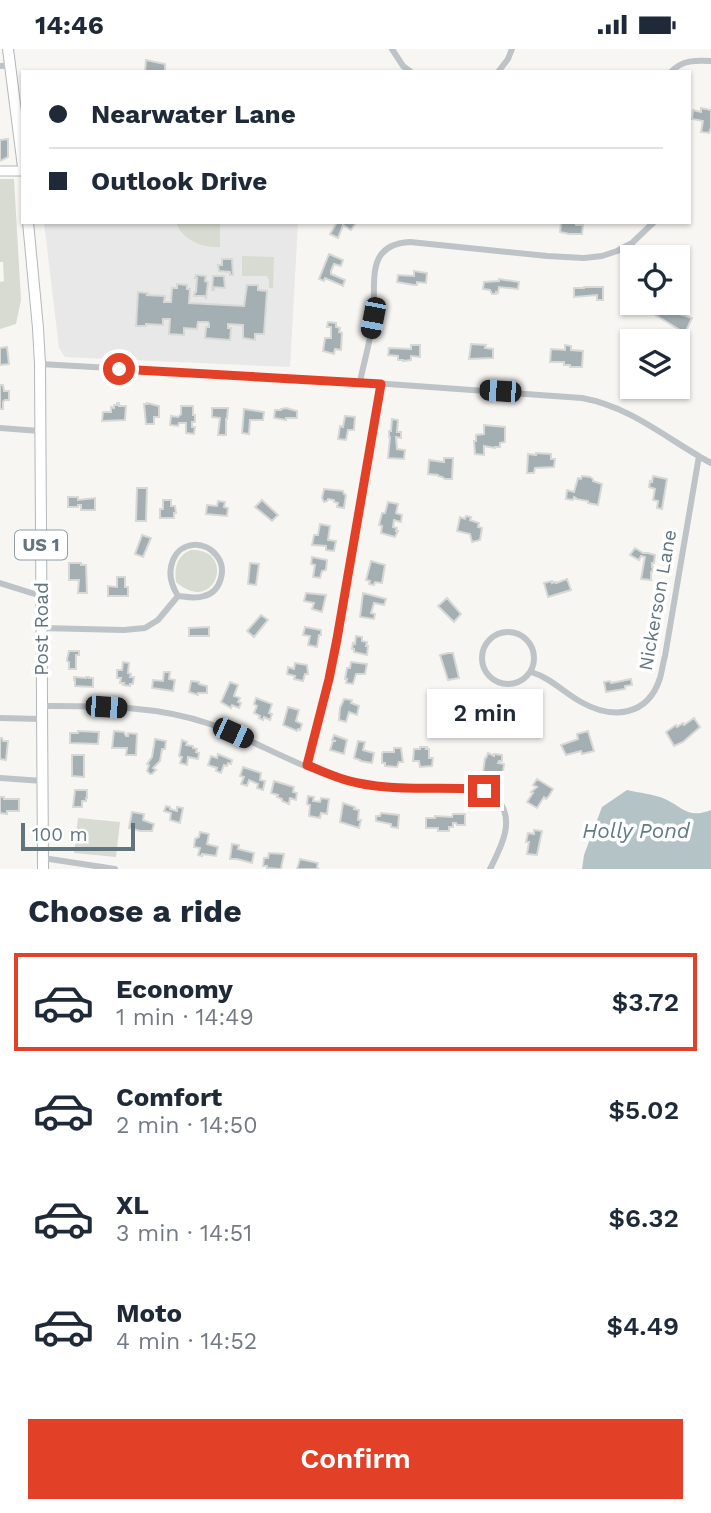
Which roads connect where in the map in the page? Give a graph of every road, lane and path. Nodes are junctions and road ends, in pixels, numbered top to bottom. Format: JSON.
{"nodes":[{"id":1,"x":8,"y":49,"type":"edge"},
{"id":2,"x":392,"y":49,"type":"edge"},
{"id":3,"x":512,"y":49,"type":"edge"},
{"id":4,"x":711,"y":61,"type":"edge"},
{"id":5,"x":5,"y":65,"type":"edge"},
{"id":6,"x":408,"y":70,"type":"edge"},
{"id":7,"x":500,"y":70,"type":"edge"},
{"id":8,"x":673,"y":70,"type":"edge"},
{"id":9,"x":21,"y":157,"type":"edge"},
{"id":10,"x":21,"y":169,"type":"edge"},
{"id":11,"x":0,"y":171,"type":"edge"},
{"id":12,"x":28,"y":224,"type":"edge"},
{"id":13,"x":652,"y":224,"type":"edge"},
{"id":14,"x":40,"y":364,"type":"junction"},
{"id":15,"x":360,"y":382,"type":"junction"},
{"id":16,"x":381,"y":384,"type":"junction"},
{"id":17,"x":0,"y":428,"type":"edge"},
{"id":18,"x":40,"y":432,"type":"junction"},
{"id":19,"x":698,"y":456,"type":"junction"},
{"id":20,"x":711,"y":463,"type":"edge"},
{"id":21,"x":0,"y":583,"type":"edge"},
{"id":22,"x":41,"y":596,"type":"junction"},
{"id":23,"x":178,"y":596,"type":"junction"},
{"id":24,"x":41,"y":628,"type":"junction"},
{"id":25,"x":531,"y":672,"type":"junction"},
{"id":26,"x":41,"y":706,"type":"junction"},
{"id":27,"x":0,"y":718,"type":"edge"},
{"id":28,"x":41,"y":719,"type":"junction"},
{"id":29,"x":307,"y":765,"type":"junction"},
{"id":30,"x":0,"y":778,"type":"edge"},
{"id":31,"x":43,"y":782,"type":"junction"},
{"id":32,"x":43,"y":857,"type":"junction"},
{"id":33,"x":43,"y":869,"type":"edge"},
{"id":34,"x":115,"y":869,"type":"edge"},
{"id":35,"x":490,"y":869,"type":"edge"}],
"edges":[{"from":1,"to":5,"type":"main road"},
{"from":2,"to":6,"type":"street"},
{"from":3,"to":7,"type":"street"},
{"from":4,"to":8,"type":"street"},
{"from":5,"to":9,"type":"main road"},
{"from":10,"to":11,"type":"main road"},
{"from":12,"to":14,"type":"main road","name":"Post Road","number":"US 1"},
{"from":13,"to":15,"type":"street"},
{"from":14,"to":15,"type":"street"},
{"from":14,"to":18,"type":"main road","name":"Post Road","number":"US 1"},
{"from":15,"to":16,"type":"street"},
{"from":16,"to":19,"type":"street"},
{"from":16,"to":29,"type":"street"},
{"from":17,"to":18,"type":"street"},
{"from":18,"to":22,"type":"main road","name":"Post Road","number":"US 1"},
{"from":19,"to":20,"type":"street"},
{"from":19,"to":25,"type":"street","name":"Nickerson Lane"},
{"from":21,"to":22,"type":"street"},
{"from":22,"to":24,"type":"main road","name":"Post Road","number":"US 1"},
{"from":23,"to":23,"type":"street"},
{"from":23,"to":24,"type":"street"},
{"from":24,"to":26,"type":"main road","name":"Post Road","number":"US 1"},
{"from":25,"to":25,"type":"street"},
{"from":26,"to":28,"type":"main road","name":"Post Road","number":"US 1"},
{"from":26,"to":29,"type":"street"},
{"from":27,"to":28,"type":"street"},
{"from":28,"to":31,"type":"main road","name":"Post Road","number":"US 1"},
{"from":29,"to":35,"type":"street"},
{"from":30,"to":31,"type":"street"},
{"from":31,"to":32,"type":"main road","name":"Post Road","number":"US 1"},
{"from":32,"to":33,"type":"main road","name":"Post Road","number":"US 1"},
{"from":32,"to":34,"type":"street"}]}
